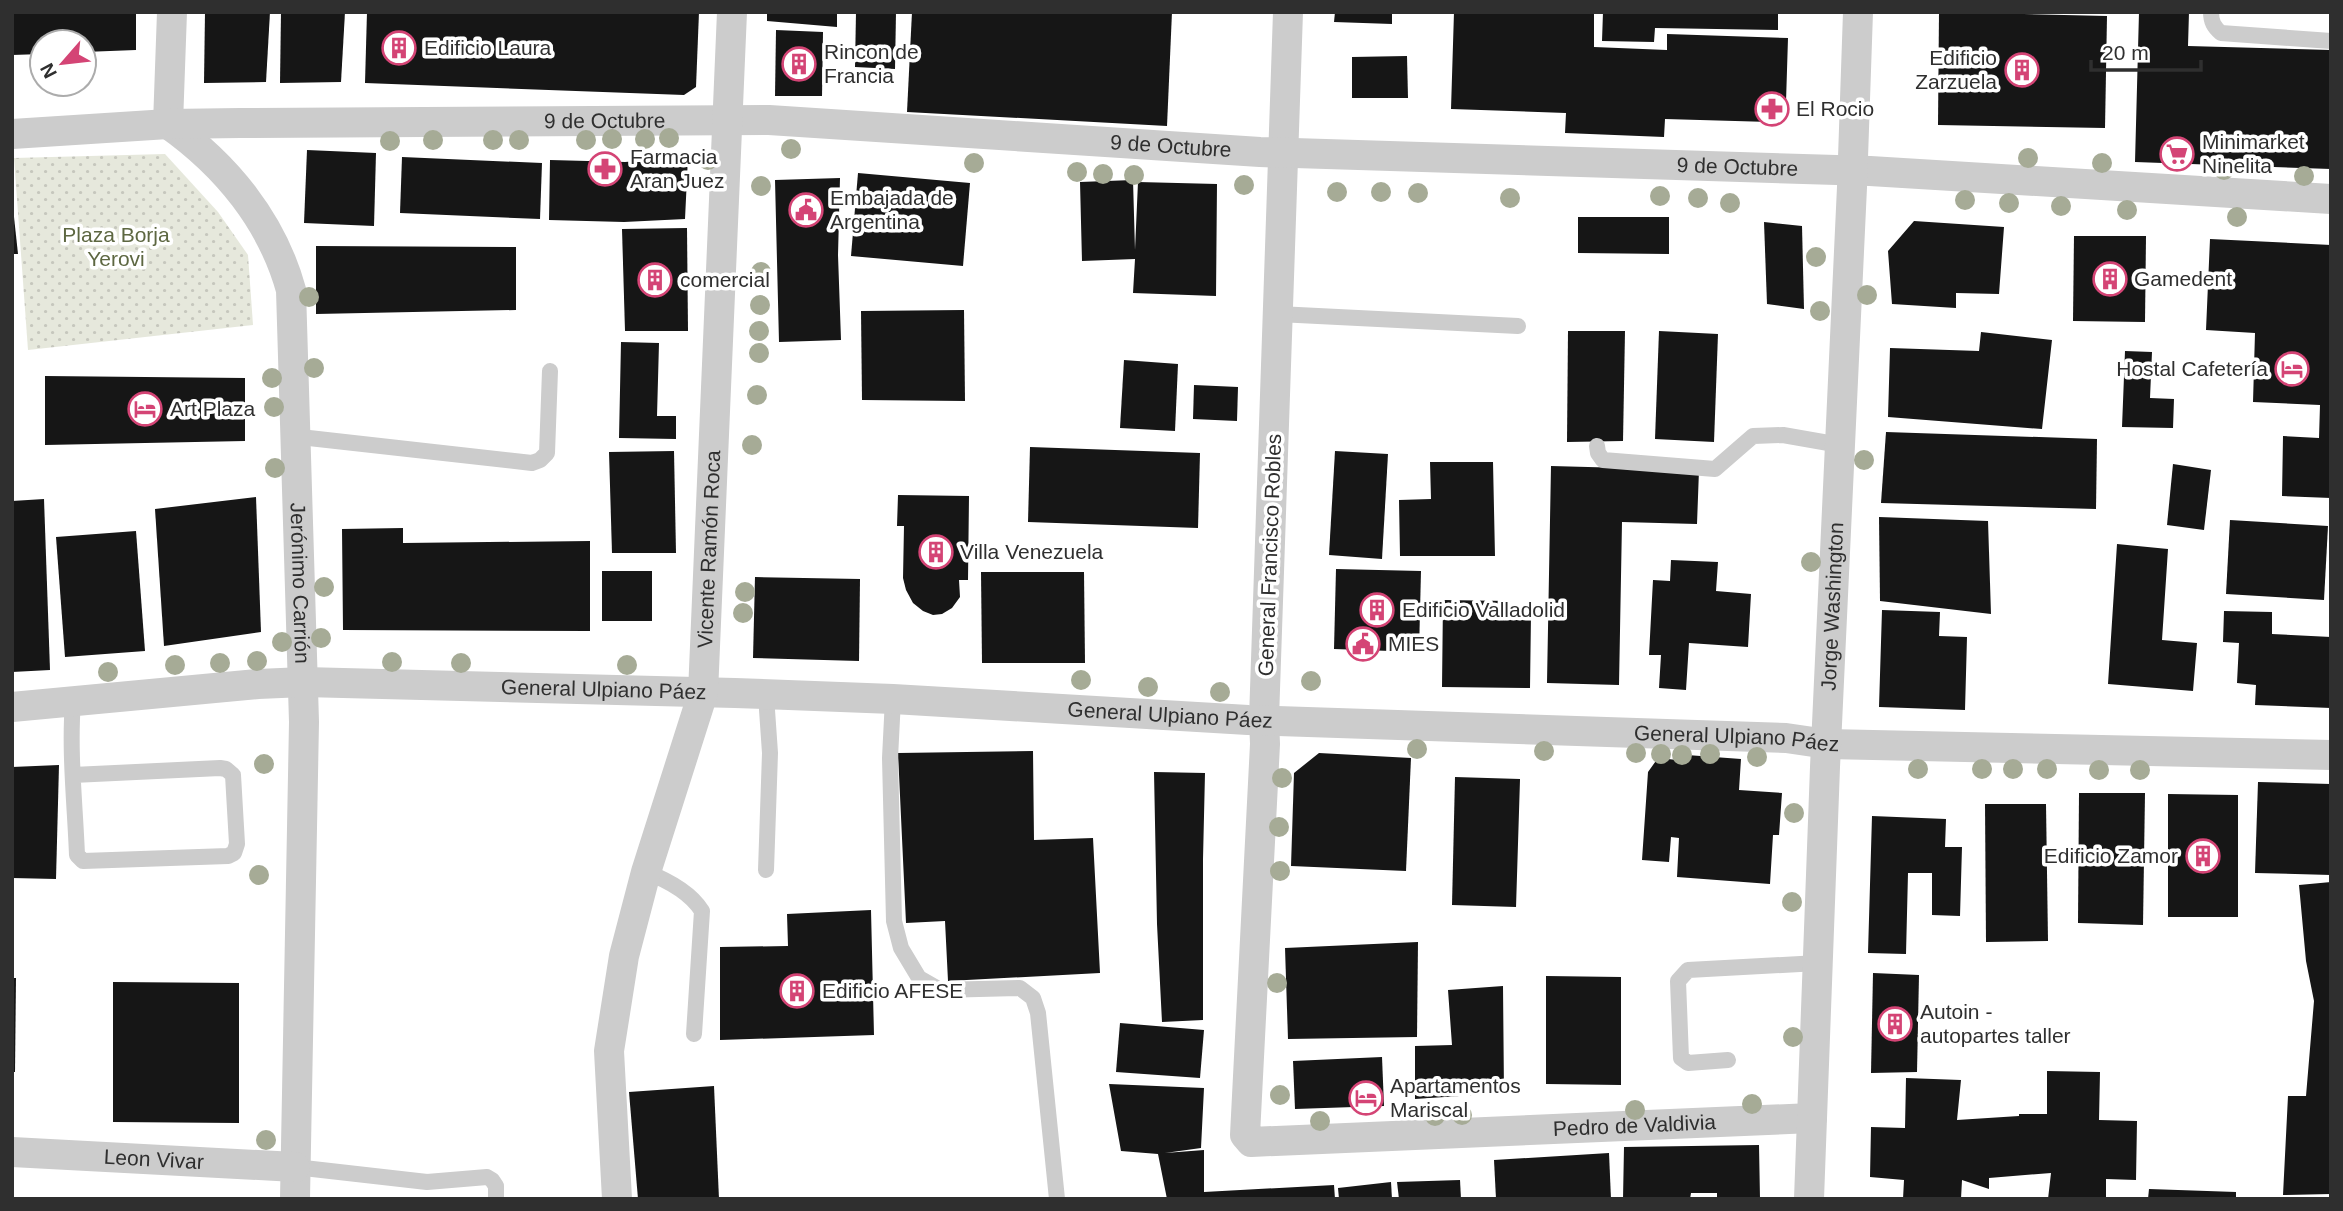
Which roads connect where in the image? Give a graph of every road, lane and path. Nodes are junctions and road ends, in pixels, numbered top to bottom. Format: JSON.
{"nodes":[{"id":1,"x":172,"y":12,"type":"edge"},
{"id":2,"x":732,"y":12,"type":"edge"},
{"id":3,"x":1288,"y":12,"type":"edge"},
{"id":4,"x":1858,"y":12,"type":"edge"},
{"id":5,"x":2211,"y":12,"type":"edge"},
{"id":6,"x":2331,"y":41,"type":"edge"},
{"id":7,"x":727,"y":119,"type":"junction"},
{"id":8,"x":168,"y":124,"type":"junction"},
{"id":9,"x":12,"y":134,"type":"edge"},
{"id":10,"x":1284,"y":152,"type":"junction"},
{"id":11,"x":1853,"y":171,"type":"junction"},
{"id":12,"x":2331,"y":199,"type":"edge"},
{"id":13,"x":1278,"y":314,"type":"junction"},
{"id":14,"x":1518,"y":326,"type":"dead end"},
{"id":15,"x":550,"y":372,"type":"dead end"},
{"id":16,"x":296,"y":439,"type":"junction"},
{"id":17,"x":1840,"y":445,"type":"junction"},
{"id":18,"x":1597,"y":446,"type":"dead end"},
{"id":19,"x":304,"y":682,"type":"junction"},
{"id":20,"x":703,"y":692,"type":"junction"},
{"id":21,"x":769,"y":695,"type":"junction"},
{"id":22,"x":893,"y":699,"type":"junction"},
{"id":23,"x":72,"y":701,"type":"junction"},
{"id":24,"x":12,"y":706,"type":"edge"},
{"id":25,"x":1264,"y":719,"type":"junction"},
{"id":26,"x":1827,"y":744,"type":"junction"},
{"id":27,"x":2331,"y":755,"type":"edge"},
{"id":28,"x":73,"y":775,"type":"junction"},
{"id":29,"x":766,"y":870,"type":"dead end"},
{"id":30,"x":646,"y":872,"type":"junction"},
{"id":31,"x":1818,"y":963,"type":"junction"},
{"id":32,"x":694,"y":1034,"type":"dead end"},
{"id":33,"x":1728,"y":1060,"type":"dead end"},
{"id":34,"x":1812,"y":1118,"type":"junction"},
{"id":35,"x":1247,"y":1140,"type":"joint"},
{"id":36,"x":12,"y":1152,"type":"edge"},
{"id":37,"x":295,"y":1167,"type":"junction"},
{"id":38,"x":427,"y":1190,"type":"edge"},
{"id":39,"x":295,"y":1199,"type":"edge"},
{"id":40,"x":496,"y":1199,"type":"edge"},
{"id":41,"x":617,"y":1199,"type":"edge"},
{"id":42,"x":1057,"y":1199,"type":"edge"},
{"id":43,"x":1809,"y":1199,"type":"edge"}],
"edges":[{"from":1,"to":8,"type":"street"},
{"from":2,"to":7,"type":"street","name":"Vicente Ramón Roca"},
{"from":3,"to":10,"type":"street","name":"General Francisco Robles"},
{"from":4,"to":11,"type":"street","name":"Jorge Washington"},
{"from":5,"to":6,"type":"lane"},
{"from":7,"to":8,"type":"street","name":"9 de Octubre"},
{"from":7,"to":10,"type":"street","name":"9 de Octubre"},
{"from":7,"to":20,"type":"street","name":"Vicente Ramón Roca"},
{"from":8,"to":9,"type":"street","name":"9 de Octubre"},
{"from":8,"to":16,"type":"street","name":"Jerónimo Carrión"},
{"from":10,"to":11,"type":"street","name":"9 de Octubre"},
{"from":10,"to":13,"type":"street","name":"General Francisco Robles"},
{"from":11,"to":12,"type":"street","name":"9 de Octubre"},
{"from":11,"to":17,"type":"street","name":"Jorge Washington"},
{"from":13,"to":14,"type":"lane"},
{"from":13,"to":25,"type":"street","name":"General Francisco Robles"},
{"from":15,"to":16,"type":"lane"},
{"from":16,"to":19,"type":"street","name":"Jerónimo Carrión"},
{"from":17,"to":18,"type":"lane"},
{"from":17,"to":26,"type":"street","name":"Jorge Washington"},
{"from":19,"to":20,"type":"street","name":"General Ulpiano Páez"},
{"from":19,"to":23,"type":"street","name":"General Ulpiano Páez"},
{"from":19,"to":37,"type":"street","name":"Jerónimo Carrión"},
{"from":20,"to":21,"type":"street","name":"General Ulpiano Páez"},
{"from":20,"to":30,"type":"street","name":"Vicente Ramón Roca"},
{"from":21,"to":22,"type":"street","name":"General Ulpiano Páez"},
{"from":21,"to":29,"type":"lane"},
{"from":22,"to":25,"type":"street","name":"General Ulpiano Páez"},
{"from":22,"to":42,"type":"lane"},
{"from":23,"to":24,"type":"street","name":"General Ulpiano Páez"},
{"from":23,"to":28,"type":"lane"},
{"from":25,"to":26,"type":"street","name":"General Ulpiano Páez"},
{"from":25,"to":35,"type":"street","name":"General Francisco Robles"},
{"from":26,"to":27,"type":"street","name":"General Ulpiano Páez"},
{"from":26,"to":31,"type":"street","name":"Jorge Washington"},
{"from":28,"to":28,"type":"lane"},
{"from":30,"to":32,"type":"lane"},
{"from":30,"to":41,"type":"street","name":"Vicente Ramón Roca"},
{"from":31,"to":33,"type":"lane"},
{"from":31,"to":34,"type":"street","name":"Jorge Washington"},
{"from":34,"to":35,"type":"street","name":"Pedro de Valdivia"},
{"from":34,"to":43,"type":"street","name":"Jorge Washington"},
{"from":36,"to":37,"type":"street","name":"Leon Vivar"},
{"from":37,"to":38,"type":"lane"},
{"from":37,"to":39,"type":"street","name":"Jerónimo Carrión"},
{"from":38,"to":40,"type":"lane"}]}
